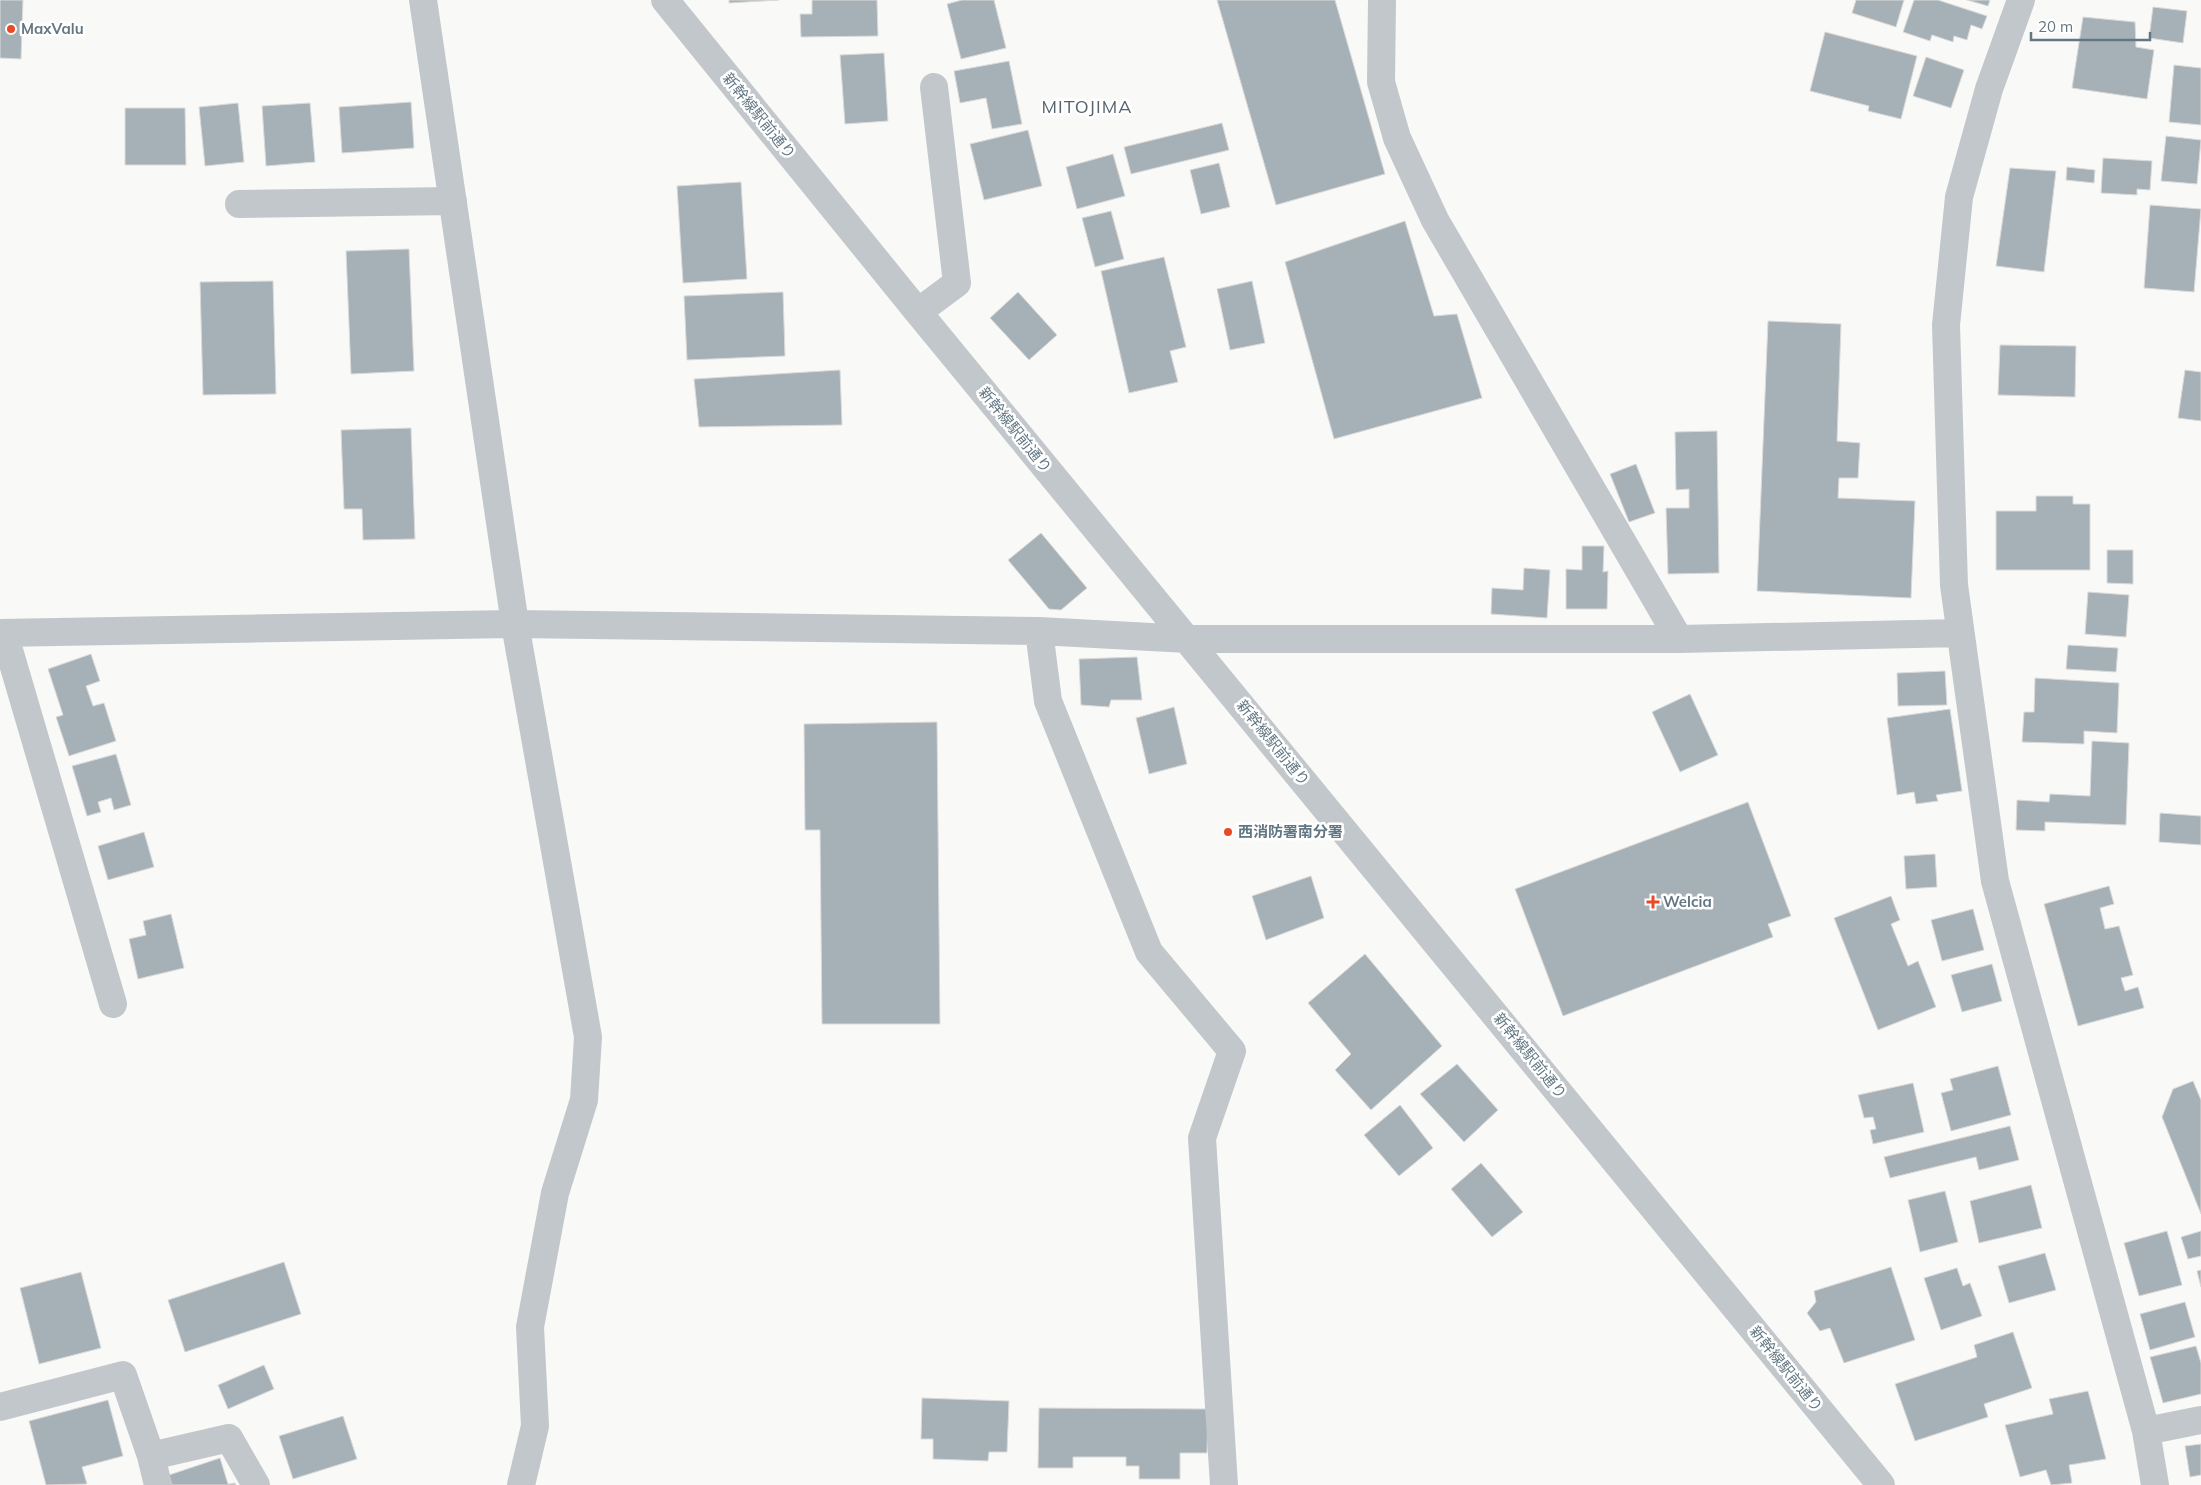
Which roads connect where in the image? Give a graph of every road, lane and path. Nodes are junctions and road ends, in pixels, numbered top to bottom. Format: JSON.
{"nodes":[{"id":1,"x":423,"y":0,"type":"edge"},
{"id":2,"x":1382,"y":0,"type":"edge"},
{"id":3,"x":2021,"y":0,"type":"edge"},
{"id":4,"x":672,"y":3,"type":"edge"},
{"id":5,"x":934,"y":87,"type":"dead end"},
{"id":6,"x":453,"y":201,"type":"junction"},
{"id":7,"x":239,"y":204,"type":"dead end"},
{"id":8,"x":918,"y":312,"type":"junction"},
{"id":9,"x":515,"y":624,"type":"junction"},
{"id":10,"x":1039,"y":631,"type":"junction"},
{"id":11,"x":2,"y":633,"type":"edge"},
{"id":12,"x":1960,"y":633,"type":"junction"},
{"id":13,"x":1188,"y":639,"type":"junction"},
{"id":14,"x":1680,"y":639,"type":"junction"},
{"id":15,"x":114,"y":1004,"type":"dead end"},
{"id":16,"x":0,"y":1407,"type":"edge"},
{"id":17,"x":2201,"y":1420,"type":"edge"},
{"id":18,"x":2146,"y":1431,"type":"junction"},
{"id":19,"x":151,"y":1456,"type":"junction"},
{"id":20,"x":158,"y":1485,"type":"edge"},
{"id":21,"x":256,"y":1485,"type":"edge"},
{"id":22,"x":521,"y":1485,"type":"edge"},
{"id":23,"x":1224,"y":1485,"type":"edge"},
{"id":24,"x":1882,"y":1485,"type":"edge"},
{"id":25,"x":2155,"y":1485,"type":"edge"}],
"edges":[{"from":1,"to":6,"type":"street"},
{"from":2,"to":14,"type":"street"},
{"from":3,"to":12,"type":"street"},
{"from":4,"to":8,"type":"street","name":"新幹線駅前通り"},
{"from":5,"to":8,"type":"street"},
{"from":6,"to":7,"type":"street"},
{"from":6,"to":9,"type":"street"},
{"from":8,"to":13,"type":"street","name":"新幹線駅前通り"},
{"from":9,"to":10,"type":"street"},
{"from":9,"to":11,"type":"street"},
{"from":9,"to":22,"type":"street"},
{"from":10,"to":13,"type":"street"},
{"from":10,"to":23,"type":"street"},
{"from":11,"to":15,"type":"street"},
{"from":12,"to":14,"type":"street"},
{"from":12,"to":18,"type":"street"},
{"from":13,"to":14,"type":"street"},
{"from":13,"to":24,"type":"street","name":"新幹線駅前通り"},
{"from":16,"to":19,"type":"street"},
{"from":17,"to":18,"type":"street"},
{"from":18,"to":25,"type":"street"},
{"from":19,"to":20,"type":"street"},
{"from":19,"to":21,"type":"street"}]}
